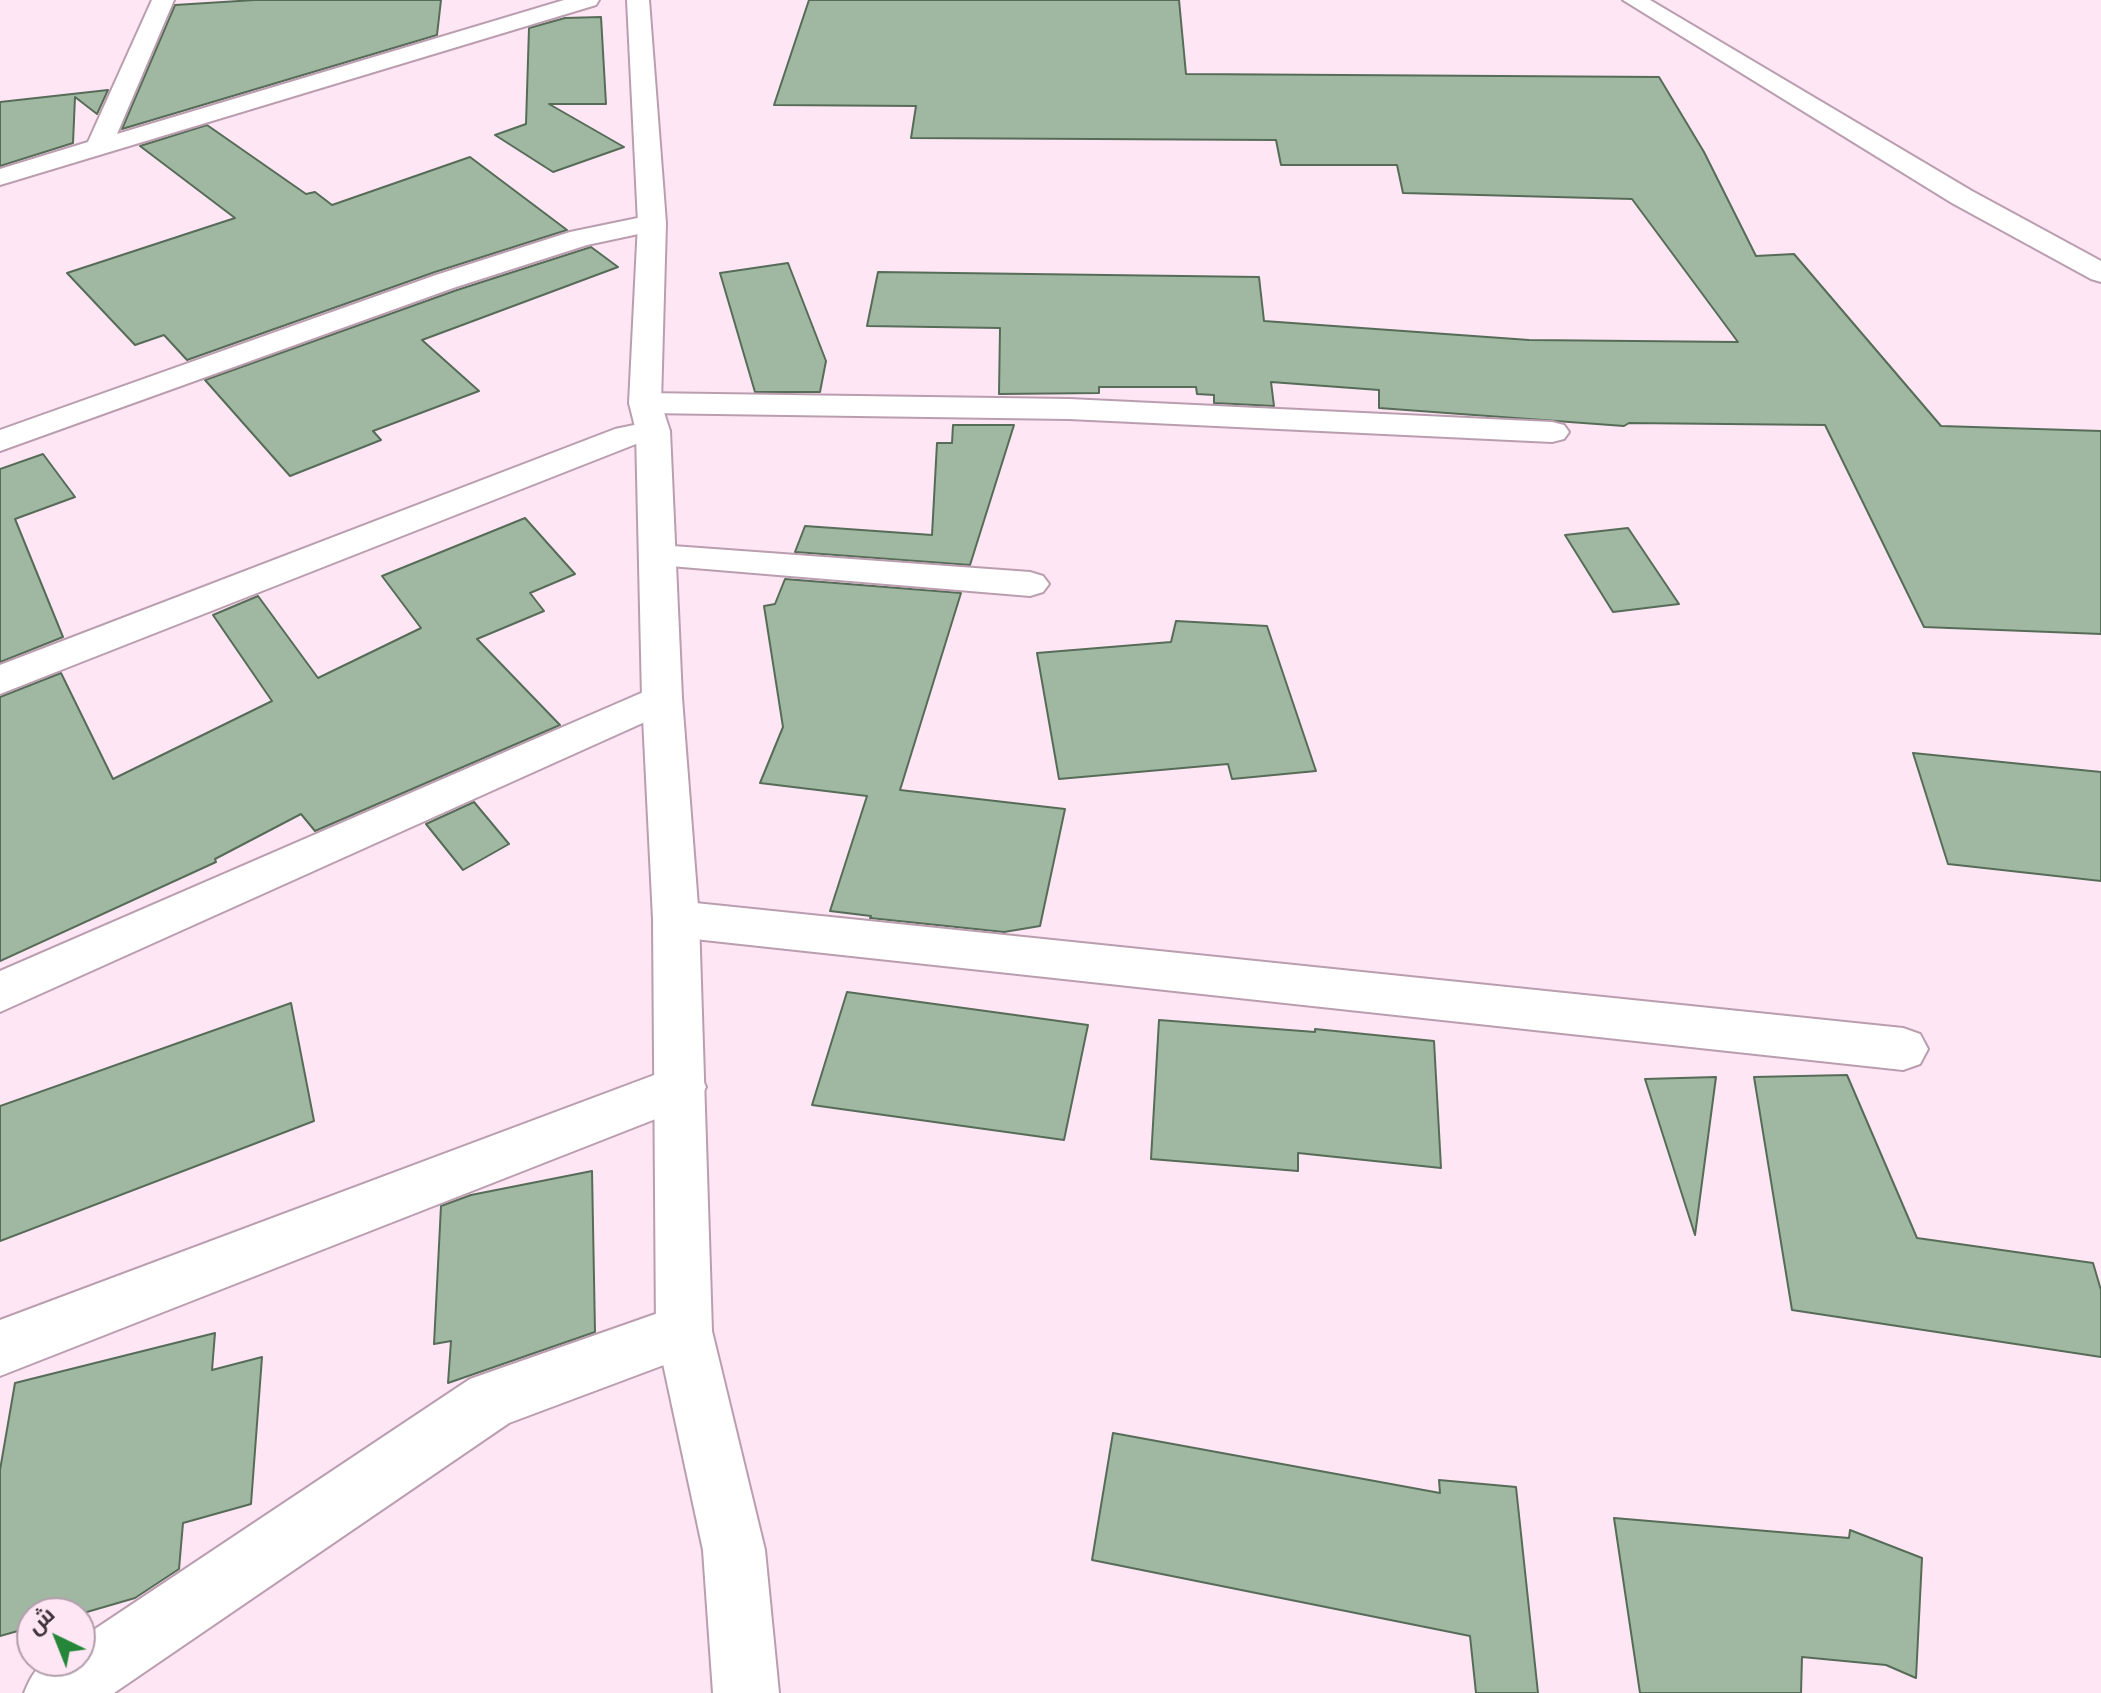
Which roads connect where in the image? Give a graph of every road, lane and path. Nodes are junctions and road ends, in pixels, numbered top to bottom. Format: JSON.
{"nodes":[{"id":1,"x":163,"y":0,"type":"edge"},
{"id":2,"x":588,"y":0,"type":"edge"},
{"id":3,"x":638,"y":0,"type":"edge"},
{"id":4,"x":1634,"y":0,"type":"edge"},
{"id":5,"x":98,"y":148,"type":"junction"},
{"id":6,"x":0,"y":177,"type":"edge"},
{"id":7,"x":652,"y":223,"type":"junction"},
{"id":8,"x":2101,"y":273,"type":"edge"},
{"id":9,"x":649,"y":417,"type":"junction"},
{"id":10,"x":1552,"y":432,"type":"dead end"},
{"id":11,"x":0,"y":441,"type":"edge"},
{"id":12,"x":659,"y":556,"type":"junction"},
{"id":13,"x":1030,"y":584,"type":"dead end"},
{"id":14,"x":0,"y":680,"type":"edge"},
{"id":15,"x":662,"y":698,"type":"junction"},
{"id":16,"x":676,"y":919,"type":"junction"},
{"id":17,"x":0,"y":992,"type":"edge"},
{"id":18,"x":1903,"y":1049,"type":"dead end"},
{"id":19,"x":681,"y":1087,"type":"junction"},
{"id":20,"x":684,"y":1331,"type":"junction"},
{"id":21,"x":0,"y":1348,"type":"edge"},
{"id":22,"x":57,"y":1693,"type":"edge"},
{"id":23,"x":746,"y":1693,"type":"edge"}],
"edges":[{"from":1,"to":5,"type":"street"},
{"from":2,"to":5,"type":"street"},
{"from":3,"to":7,"type":"street"},
{"from":4,"to":8,"type":"street"},
{"from":5,"to":6,"type":"street"},
{"from":7,"to":9,"type":"street"},
{"from":7,"to":11,"type":"street"},
{"from":9,"to":10,"type":"street"},
{"from":9,"to":12,"type":"street"},
{"from":9,"to":14,"type":"street"},
{"from":12,"to":13,"type":"street"},
{"from":12,"to":15,"type":"street"},
{"from":15,"to":16,"type":"street"},
{"from":15,"to":17,"type":"street"},
{"from":16,"to":18,"type":"street"},
{"from":16,"to":19,"type":"street"},
{"from":19,"to":20,"type":"street"},
{"from":19,"to":21,"type":"street"},
{"from":20,"to":22,"type":"street"},
{"from":20,"to":23,"type":"street"}]}
